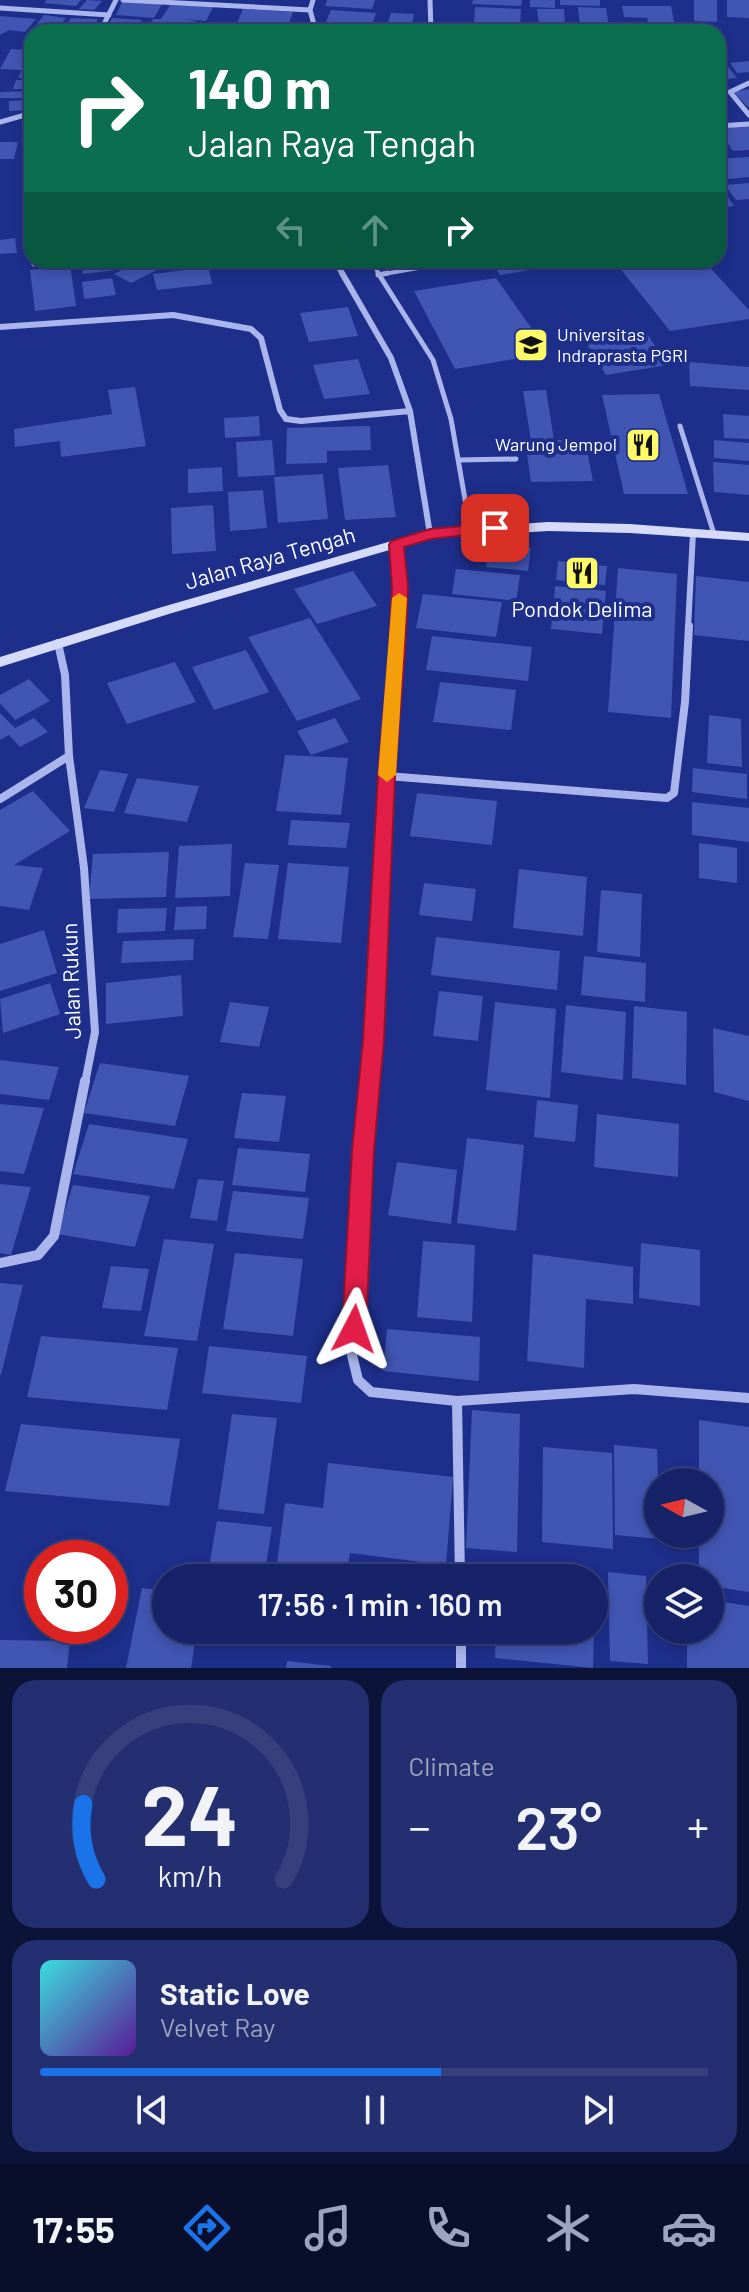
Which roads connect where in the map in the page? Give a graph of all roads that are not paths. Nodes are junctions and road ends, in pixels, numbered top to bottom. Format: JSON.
{"nodes":[{"id":1,"x":116,"y":0,"type":"edge"},
{"id":2,"x":123,"y":0,"type":"edge"},
{"id":3,"x":313,"y":0,"type":"edge"},
{"id":4,"x":430,"y":0,"type":"edge"},
{"id":5,"x":0,"y":8,"type":"edge"},
{"id":6,"x":310,"y":10,"type":"junction"},
{"id":7,"x":109,"y":15,"type":"junction"},
{"id":8,"x":104,"y":24,"type":"edge"},
{"id":9,"x":314,"y":24,"type":"edge"},
{"id":10,"x":431,"y":24,"type":"edge"},
{"id":11,"x":749,"y":83,"type":"edge"},
{"id":12,"x":24,"y":115,"type":"edge"},
{"id":13,"x":749,"y":115,"type":"edge"},
{"id":14,"x":0,"y":122,"type":"edge"},
{"id":15,"x":749,"y":124,"type":"edge"},
{"id":16,"x":726,"y":125,"type":"edge"},
{"id":17,"x":339,"y":268,"type":"edge"},
{"id":18,"x":374,"y":268,"type":"edge"},
{"id":19,"x":418,"y":268,"type":"edge"},
{"id":20,"x":378,"y":275,"type":"junction"},
{"id":21,"x":0,"y":327,"type":"edge"},
{"id":22,"x":410,"y":411,"type":"junction"},
{"id":23,"x":680,"y":426,"type":"dead end"},
{"id":24,"x":516,"y":459,"type":"dead end"},
{"id":25,"x":458,"y":460,"type":"junction"},
{"id":26,"x":470,"y":528,"type":"junction"},
{"id":27,"x":693,"y":533,"type":"junction"},
{"id":28,"x":430,"y":534,"type":"junction"},
{"id":29,"x":714,"y":534,"type":"junction"},
{"id":30,"x":749,"y":537,"type":"edge"},
{"id":31,"x":396,"y":545,"type":"junction"},
{"id":32,"x":58,"y":643,"type":"junction"},
{"id":33,"x":0,"y":662,"type":"edge"},
{"id":34,"x":69,"y":756,"type":"junction"},
{"id":35,"x":387,"y":776,"type":"junction"},
{"id":36,"x":0,"y":799,"type":"edge"},
{"id":37,"x":0,"y":1263,"type":"edge"},
{"id":38,"x":749,"y":1398,"type":"edge"},
{"id":39,"x":457,"y":1401,"type":"junction"},
{"id":40,"x":460,"y":1564,"type":"edge"},
{"id":41,"x":461,"y":1644,"type":"edge"},
{"id":42,"x":461,"y":1668,"type":"edge"}],
"edges":[{"from":1,"to":7,"type":"street"},
{"from":2,"to":6,"type":"street"},
{"from":3,"to":6,"type":"street"},
{"from":4,"to":10,"type":"street"},
{"from":5,"to":7,"type":"street"},
{"from":6,"to":9,"type":"street"},
{"from":7,"to":8,"type":"street"},
{"from":11,"to":13,"type":"street"},
{"from":12,"to":14,"type":"street"},
{"from":15,"to":16,"type":"street"},
{"from":17,"to":22,"type":"street"},
{"from":18,"to":20,"type":"lane"},
{"from":19,"to":20,"type":"lane"},
{"from":20,"to":25,"type":"lane"},
{"from":21,"to":22,"type":"street"},
{"from":22,"to":28,"type":"street"},
{"from":23,"to":29,"type":"lane"},
{"from":24,"to":25,"type":"lane"},
{"from":25,"to":26,"type":"lane"},
{"from":26,"to":27,"type":"street","name":"Jalan Raya Tengah"},
{"from":26,"to":28,"type":"street","name":"Jalan Raya Tengah"},
{"from":27,"to":29,"type":"street","name":"Jalan Raya Tengah"},
{"from":27,"to":35,"type":"street"},
{"from":28,"to":31,"type":"street","name":"Jalan Raya Tengah"},
{"from":29,"to":30,"type":"street","name":"Jalan Raya Tengah"},
{"from":31,"to":32,"type":"street","name":"Jalan Raya Tengah"},
{"from":31,"to":35,"type":"street"},
{"from":32,"to":33,"type":"street","name":"Jalan Raya Tengah"},
{"from":32,"to":34,"type":"street","name":"Jalan Rukun"},
{"from":34,"to":36,"type":"street"},
{"from":34,"to":37,"type":"street","name":"Jalan Rukun"},
{"from":35,"to":39,"type":"street"},
{"from":38,"to":39,"type":"street"},
{"from":39,"to":40,"type":"street"},
{"from":41,"to":42,"type":"street"}]}
